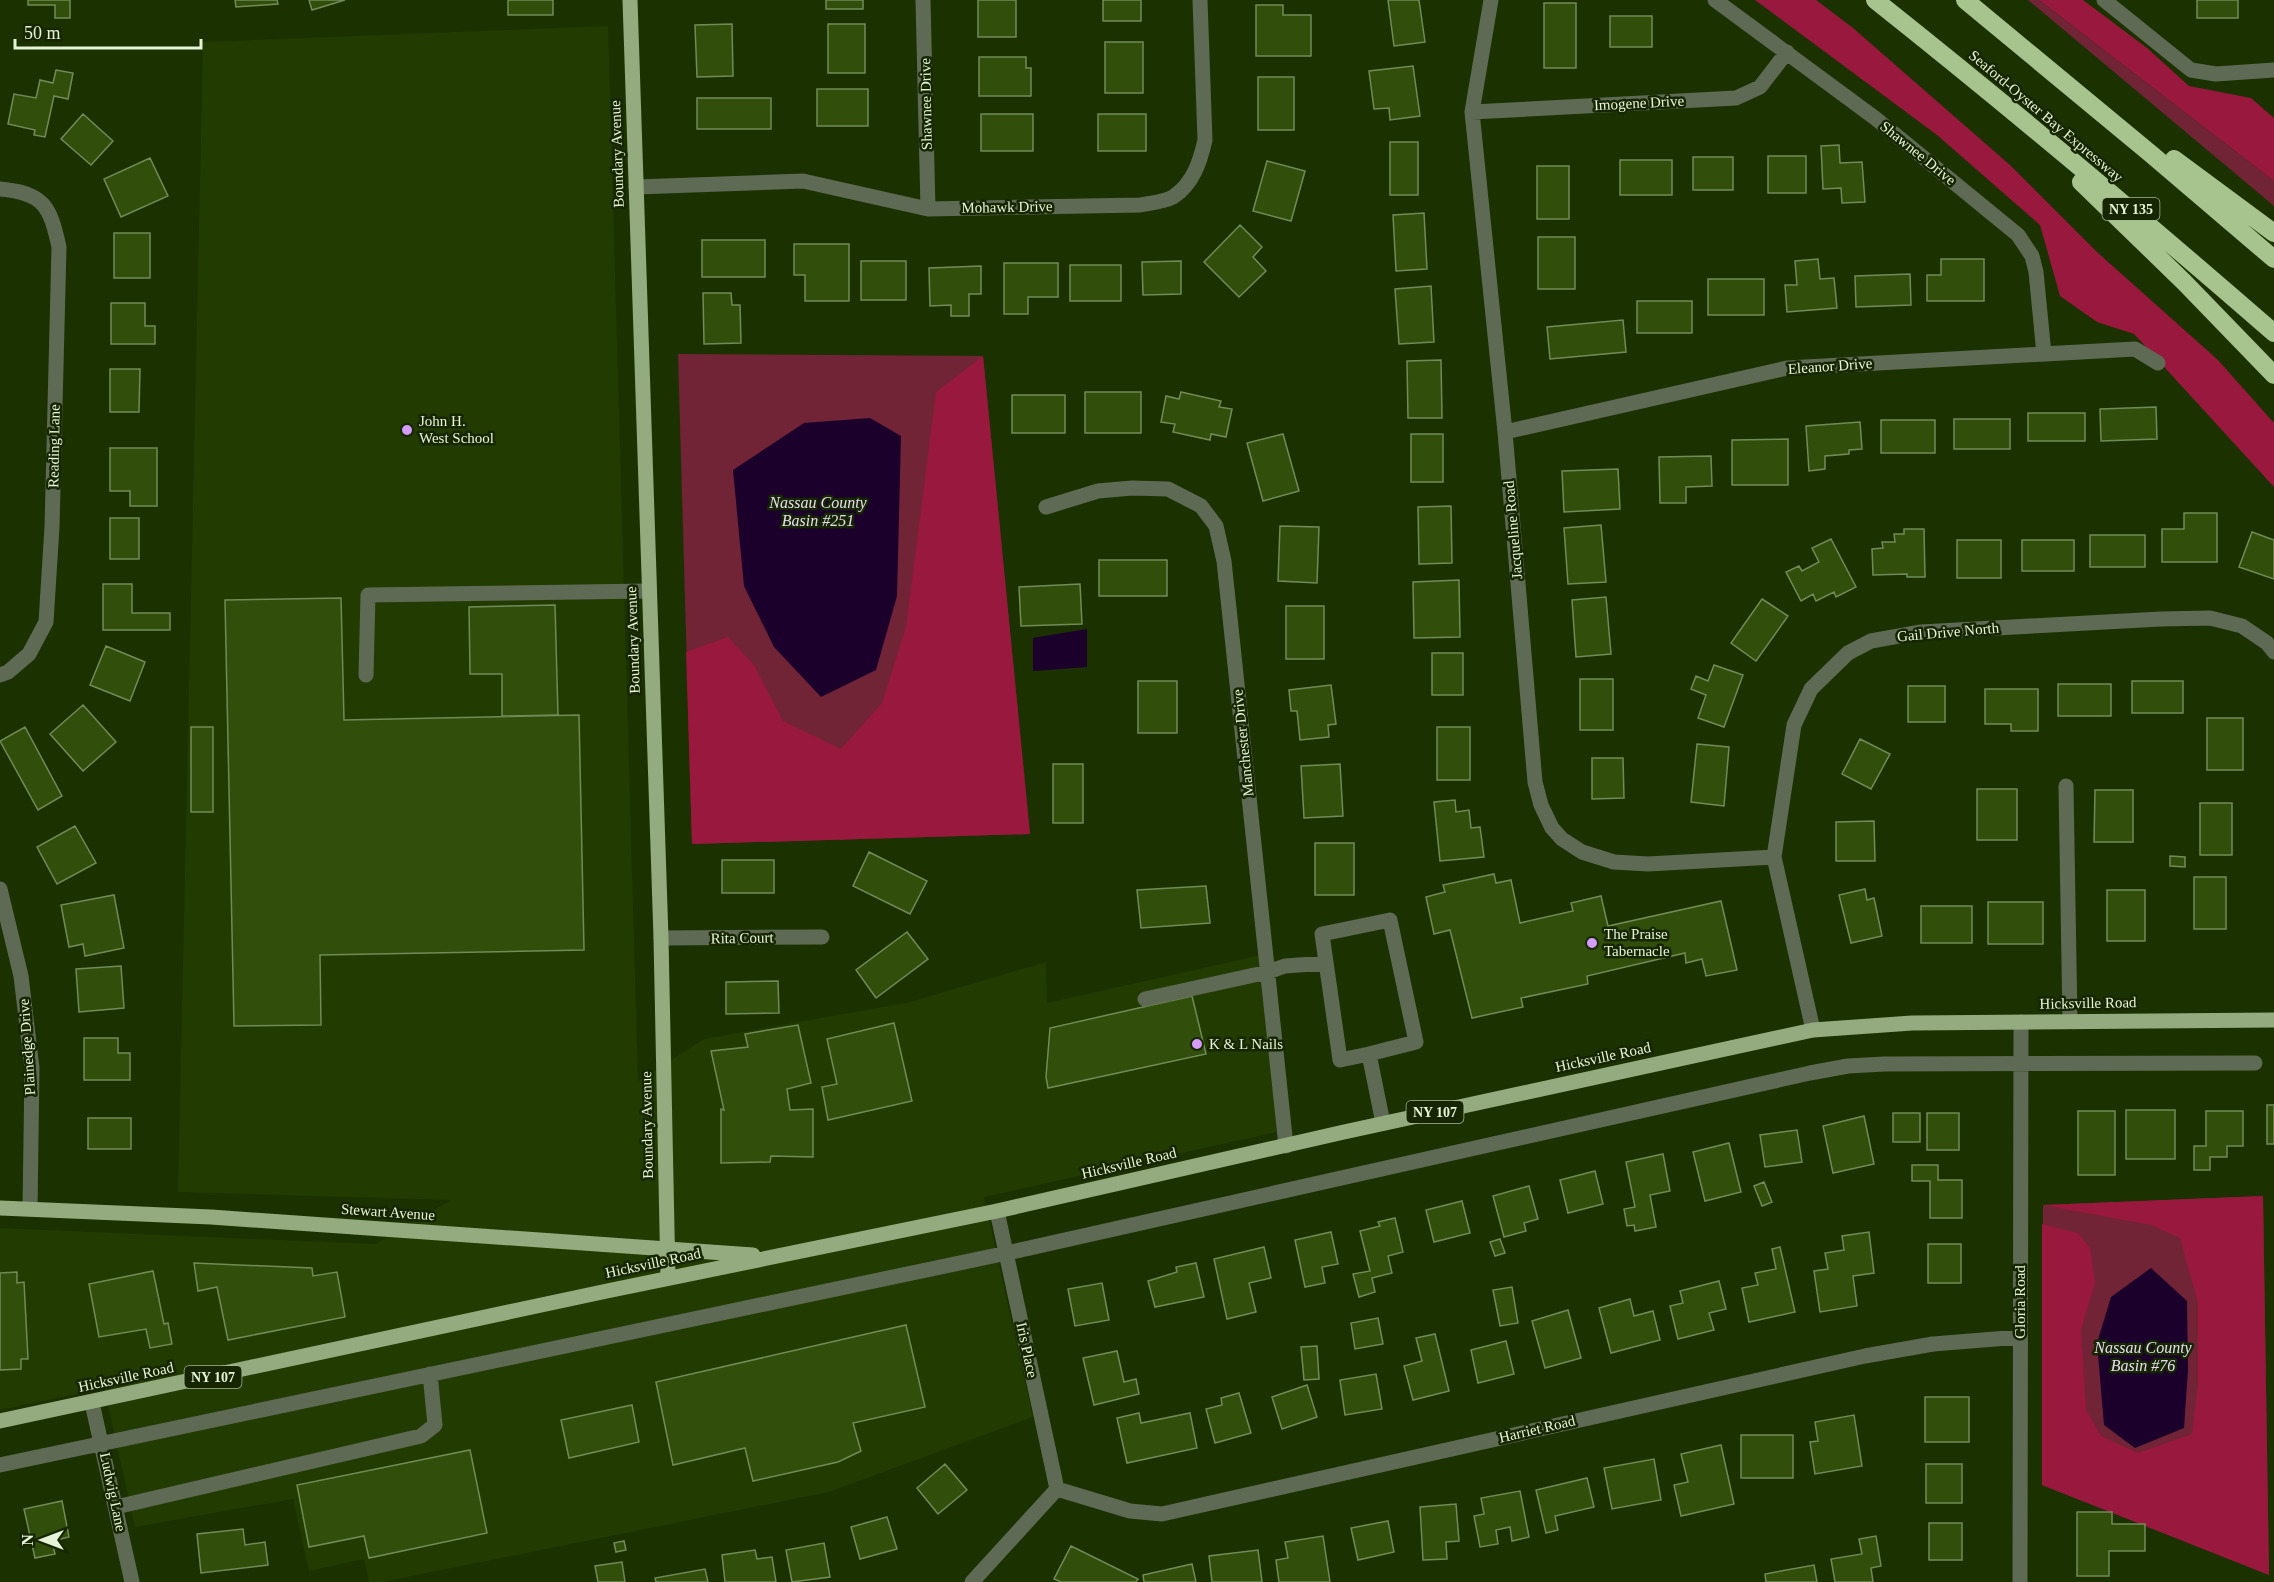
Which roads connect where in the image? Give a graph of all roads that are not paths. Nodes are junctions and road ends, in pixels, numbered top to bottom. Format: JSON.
{"nodes":[{"id":1,"x":630,"y":0,"type":"edge"},
{"id":2,"x":923,"y":0,"type":"edge"},
{"id":3,"x":1200,"y":0,"type":"edge"},
{"id":4,"x":1491,"y":0,"type":"edge"},
{"id":5,"x":1715,"y":0,"type":"edge"},
{"id":6,"x":1875,"y":0,"type":"edge"},
{"id":7,"x":1965,"y":0,"type":"edge"},
{"id":8,"x":2104,"y":0,"type":"edge"},
{"id":9,"x":2021,"y":45,"type":"junction"},
{"id":10,"x":1787,"y":52,"type":"junction"},
{"id":11,"x":2273,"y":70,"type":"edge"},
{"id":12,"x":1986,"y":88,"type":"junction"},
{"id":13,"x":1472,"y":112,"type":"junction"},
{"id":14,"x":636,"y":187,"type":"junction"},
{"id":15,"x":0,"y":189,"type":"edge"},
{"id":16,"x":928,"y":209,"type":"junction"},
{"id":17,"x":2274,"y":233,"type":"edge"},
{"id":18,"x":2274,"y":259,"type":"edge"},
{"id":19,"x":2274,"y":333,"type":"edge"},
{"id":20,"x":2044,"y":354,"type":"junction"},
{"id":21,"x":2158,"y":363,"type":"dead end"},
{"id":22,"x":2274,"y":375,"type":"edge"},
{"id":23,"x":1505,"y":432,"type":"junction"},
{"id":24,"x":1046,"y":507,"type":"dead end"},
{"id":25,"x":650,"y":591,"type":"junction"},
{"id":26,"x":2270,"y":647,"type":"edge"},
{"id":27,"x":0,"y":675,"type":"edge"},
{"id":28,"x":366,"y":675,"type":"dead end"},
{"id":29,"x":2066,"y":786,"type":"dead end"},
{"id":30,"x":1774,"y":857,"type":"junction"},
{"id":31,"x":0,"y":889,"type":"edge"},
{"id":32,"x":822,"y":937,"type":"dead end"},
{"id":33,"x":662,"y":938,"type":"junction"},
{"id":34,"x":1326,"y":963,"type":"junction"},
{"id":35,"x":1268,"y":972,"type":"junction"},
{"id":36,"x":1145,"y":999,"type":"dead end"},
{"id":37,"x":2274,"y":1020,"type":"edge"},
{"id":38,"x":2070,"y":1021,"type":"junction"},
{"id":39,"x":2021,"y":1022,"type":"junction"},
{"id":40,"x":1813,"y":1030,"type":"junction"},
{"id":41,"x":1369,"y":1054,"type":"junction"},
{"id":42,"x":2254,"y":1062,"type":"dead end"},
{"id":43,"x":2020,"y":1064,"type":"junction"},
{"id":44,"x":1383,"y":1123,"type":"junction"},
{"id":45,"x":1286,"y":1146,"type":"junction"},
{"id":46,"x":0,"y":1208,"type":"edge"},
{"id":47,"x":30,"y":1209,"type":"junction"},
{"id":48,"x":998,"y":1211,"type":"junction"},
{"id":49,"x":668,"y":1250,"type":"junction"},
{"id":50,"x":1006,"y":1253,"type":"junction"},
{"id":51,"x":774,"y":1257,"type":"junction"},
{"id":52,"x":668,"y":1278,"type":"junction"},
{"id":53,"x":2020,"y":1337,"type":"junction"},
{"id":54,"x":430,"y":1374,"type":"junction"},
{"id":55,"x":92,"y":1403,"type":"junction"},
{"id":56,"x":0,"y":1421,"type":"edge"},
{"id":57,"x":103,"y":1443,"type":"junction"},
{"id":58,"x":0,"y":1465,"type":"edge"},
{"id":59,"x":1057,"y":1489,"type":"junction"},
{"id":60,"x":116,"y":1507,"type":"junction"},
{"id":61,"x":132,"y":1582,"type":"edge"},
{"id":62,"x":972,"y":1582,"type":"edge"},
{"id":63,"x":2020,"y":1582,"type":"edge"}],
"edges":[{"from":1,"to":14,"type":"main road","name":"Boundary Avenue"},
{"from":2,"to":16,"type":"street","name":"Shawnee Drive"},
{"from":3,"to":16,"type":"street","name":"Mohawk Drive"},
{"from":4,"to":13,"type":"street","name":"Jacqueline Road"},
{"from":5,"to":10,"type":"street","name":"Shawnee Drive"},
{"from":6,"to":12,"type":"highway","name":"Seaford-Oyster Bay Expressway","number":"NY 135"},
{"from":7,"to":9,"type":"highway"},
{"from":8,"to":11,"type":"street"},
{"from":9,"to":17,"type":"highway"},
{"from":9,"to":18,"type":"highway"},
{"from":10,"to":13,"type":"street","name":"Imogene Drive"},
{"from":10,"to":20,"type":"street","name":"Shawnee Drive"},
{"from":12,"to":19,"type":"highway","name":"Seaford-Oyster Bay Expressway","number":"NY 135"},
{"from":12,"to":22,"type":"highway"},
{"from":13,"to":23,"type":"street","name":"Jacqueline Road"},
{"from":14,"to":16,"type":"street","name":"Mohawk Drive"},
{"from":14,"to":25,"type":"main road","name":"Boundary Avenue"},
{"from":15,"to":27,"type":"street","name":"Reading Lane"},
{"from":20,"to":21,"type":"street","name":"Eleanor Drive"},
{"from":20,"to":23,"type":"street","name":"Eleanor Drive"},
{"from":23,"to":30,"type":"street","name":"Jacqueline Road"},
{"from":24,"to":35,"type":"street","name":"Manchester Drive"},
{"from":25,"to":28,"type":"street"},
{"from":25,"to":33,"type":"main road","name":"Boundary Avenue"},
{"from":26,"to":30,"type":"street","name":"Gail Drive North"},
{"from":29,"to":38,"type":"street"},
{"from":30,"to":40,"type":"street","name":"Gail Drive North"},
{"from":31,"to":47,"type":"street","name":"Plainedge Drive"},
{"from":32,"to":33,"type":"street","name":"Rita Court"},
{"from":33,"to":49,"type":"main road","name":"Boundary Avenue"},
{"from":34,"to":35,"type":"street"},
{"from":34,"to":41,"type":"street"},
{"from":34,"to":41,"type":"street"},
{"from":35,"to":36,"type":"street"},
{"from":35,"to":45,"type":"street","name":"Manchester Drive"},
{"from":37,"to":38,"type":"main road","name":"Hicksville Road","number":"NY 107"},
{"from":38,"to":39,"type":"main road","name":"Hicksville Road","number":"NY 107"},
{"from":39,"to":40,"type":"main road","name":"Hicksville Road","number":"NY 107"},
{"from":39,"to":43,"type":"street","name":"Gloria Road"},
{"from":40,"to":44,"type":"main road","name":"Hicksville Road","number":"NY 107"},
{"from":41,"to":44,"type":"street"},
{"from":42,"to":43,"type":"street"},
{"from":43,"to":50,"type":"street"},
{"from":43,"to":53,"type":"street","name":"Gloria Road"},
{"from":44,"to":45,"type":"main road","name":"Hicksville Road","number":"NY 107"},
{"from":45,"to":48,"type":"main road","name":"Hicksville Road","number":"NY 107"},
{"from":46,"to":47,"type":"main road","name":"Stewart Avenue"},
{"from":47,"to":49,"type":"main road","name":"Stewart Avenue"},
{"from":48,"to":50,"type":"street","name":"Iris Place"},
{"from":48,"to":51,"type":"main road","name":"Hicksville Road","number":"NY 107"},
{"from":49,"to":51,"type":"main road","name":"Stewart Avenue"},
{"from":49,"to":52,"type":"main road","name":"Boundary Avenue"},
{"from":50,"to":54,"type":"street"},
{"from":50,"to":59,"type":"street","name":"Iris Place"},
{"from":51,"to":52,"type":"main road","name":"Hicksville Road","number":"NY 107"},
{"from":52,"to":55,"type":"main road","name":"Hicksville Road","number":"NY 107"},
{"from":53,"to":59,"type":"street","name":"Harriet Road"},
{"from":53,"to":63,"type":"street","name":"Gloria Road"},
{"from":54,"to":57,"type":"street"},
{"from":54,"to":60,"type":"street"},
{"from":55,"to":56,"type":"main road","name":"Hicksville Road","number":"NY 107"},
{"from":55,"to":57,"type":"street","name":"Ludwig Lane"},
{"from":57,"to":58,"type":"street"},
{"from":57,"to":60,"type":"street","name":"Ludwig Lane"},
{"from":59,"to":62,"type":"street"},
{"from":60,"to":61,"type":"street","name":"Ludwig Lane"}]}
